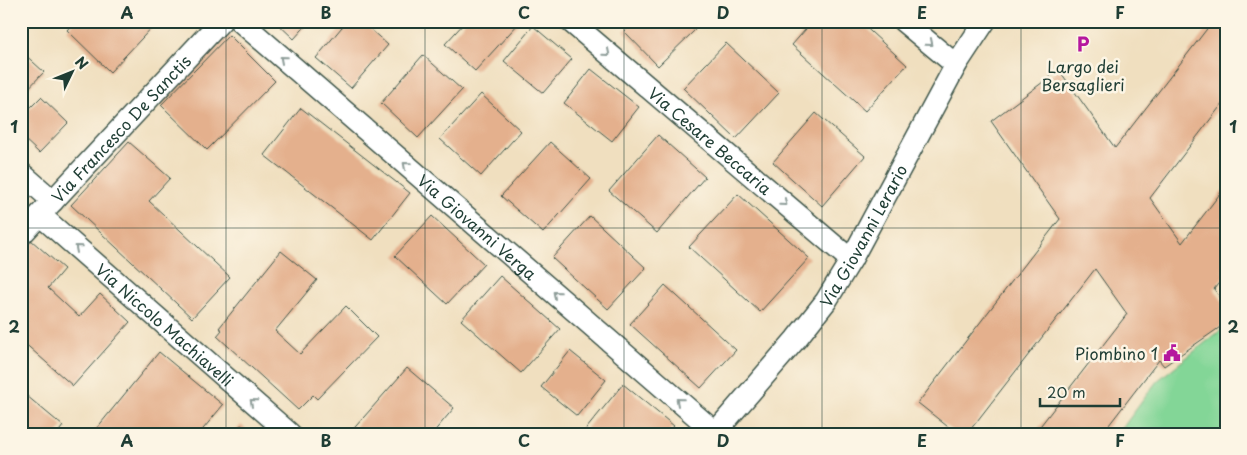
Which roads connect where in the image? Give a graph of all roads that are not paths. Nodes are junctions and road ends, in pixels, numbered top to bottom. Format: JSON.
{"nodes":[{"id":1,"x":221,"y":21,"type":"edge"},
{"id":2,"x":240,"y":21,"type":"edge"},
{"id":3,"x":570,"y":21,"type":"edge"},
{"id":4,"x":903,"y":21,"type":"edge"},
{"id":5,"x":985,"y":21,"type":"edge"},
{"id":6,"x":956,"y":65,"type":"junction"},
{"id":7,"x":21,"y":173,"type":"edge"},
{"id":8,"x":46,"y":208,"type":"junction"},
{"id":9,"x":21,"y":235,"type":"edge"},
{"id":10,"x":851,"y":260,"type":"junction"},
{"id":11,"x":716,"y":433,"type":"edge"},
{"id":12,"x":290,"y":434,"type":"edge"}],
"edges":[{"from":1,"to":8,"type":"street","name":"Via Francesco De Sanctis"},
{"from":11,"to":2,"type":"street","name":"Via Giovanni Verga","one_way":true},
{"from":3,"to":10,"type":"street","name":"Via Cesare Beccaria","one_way":true},
{"from":4,"to":6,"type":"street","one_way":true},
{"from":5,"to":6,"type":"street","name":"Via Giovanni Lerario"},
{"from":6,"to":10,"type":"street","name":"Via Giovanni Lerario"},
{"from":7,"to":8,"type":"street","name":"Via Niccolo Machiavelli"},
{"from":8,"to":9,"type":"street","name":"Via Francesco De Sanctis"},
{"from":12,"to":8,"type":"street","name":"Via Niccolo Machiavelli","one_way":true},
{"from":10,"to":11,"type":"street","name":"Via Giovanni Lerario"}]}
